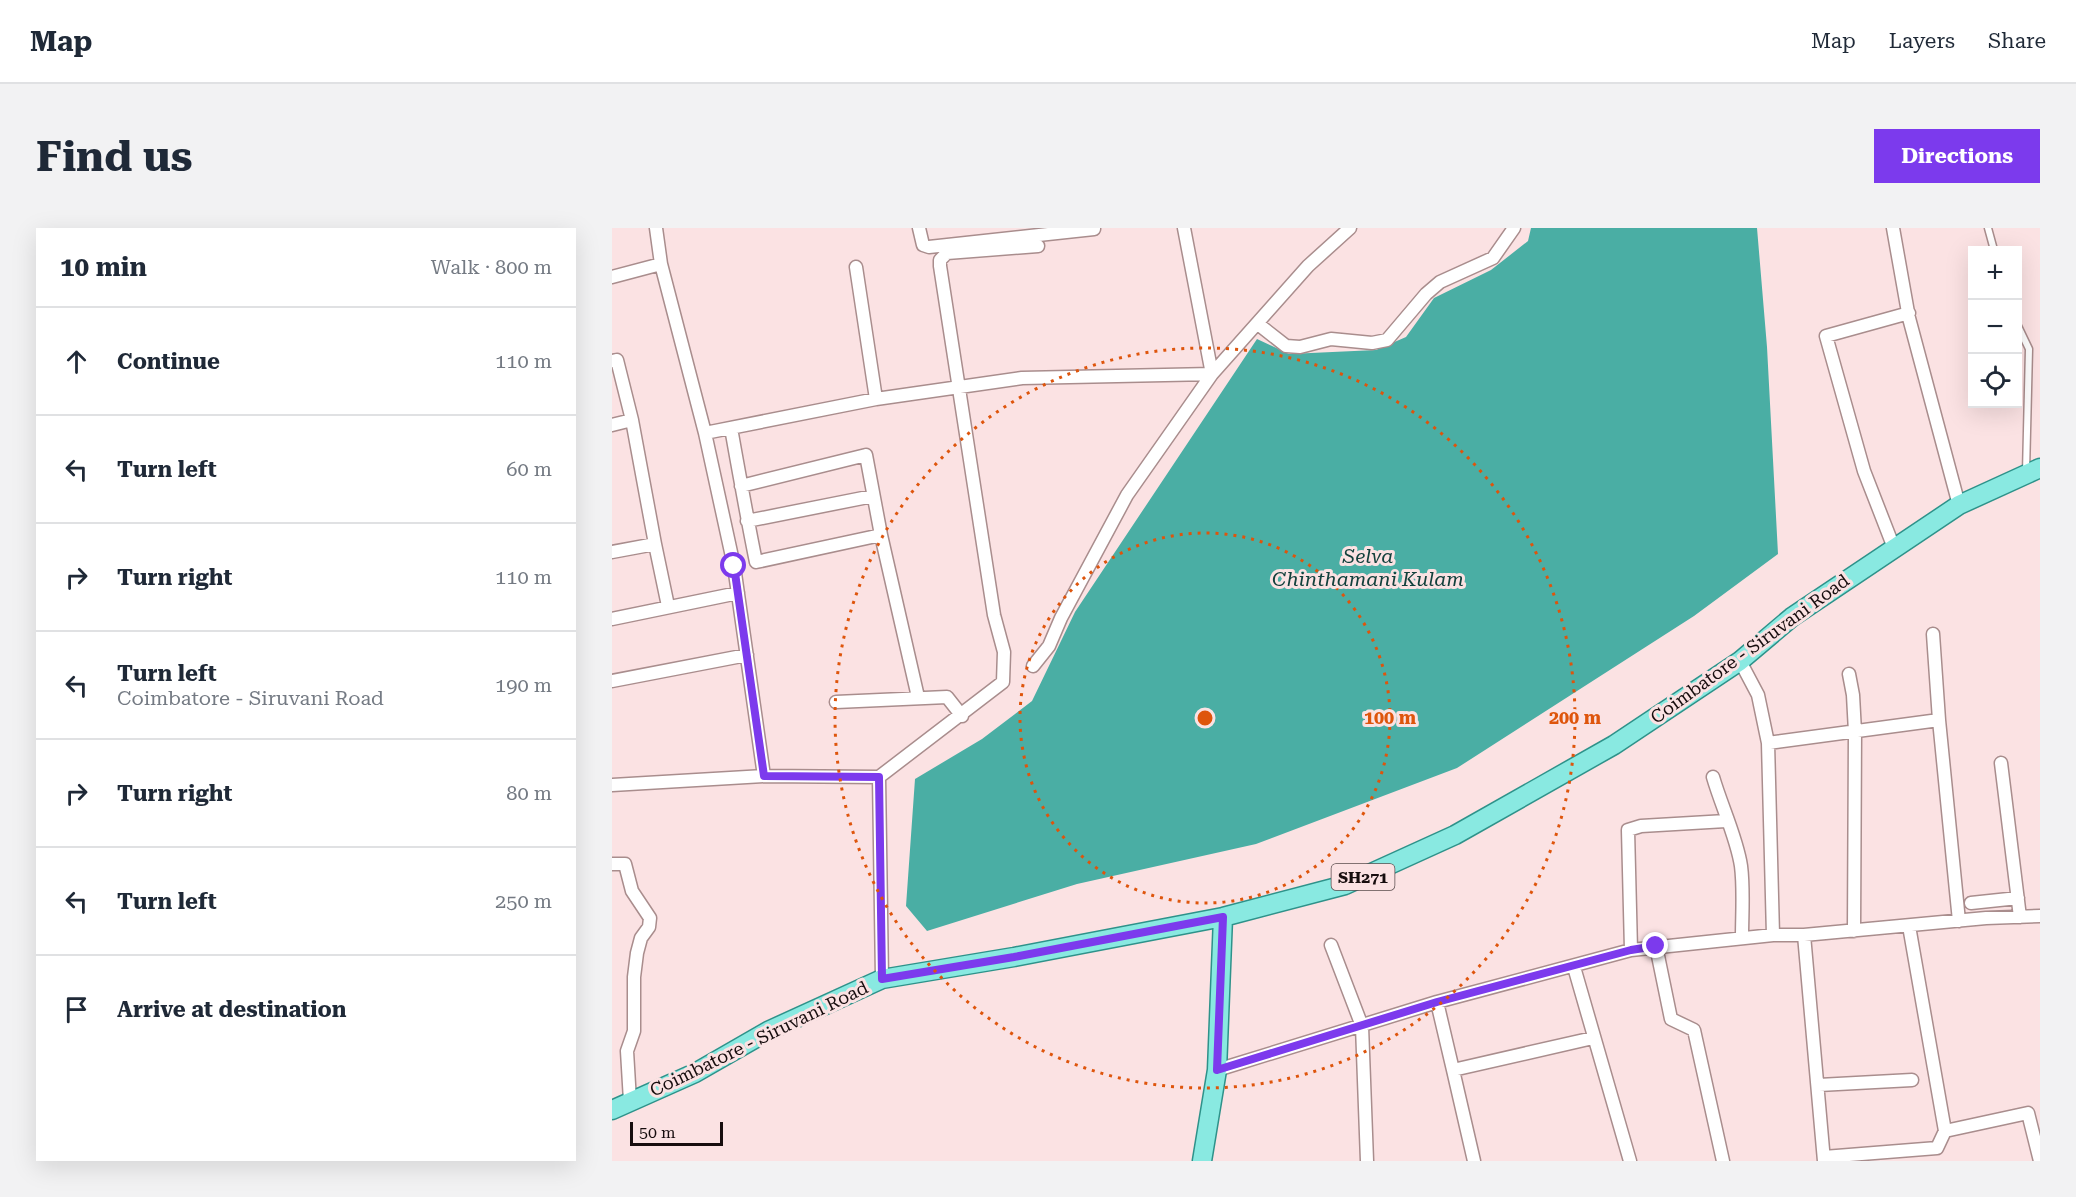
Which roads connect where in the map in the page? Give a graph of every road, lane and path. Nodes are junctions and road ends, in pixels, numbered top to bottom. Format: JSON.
{"nodes":[{"id":1,"x":656,"y":228,"type":"edge"},
{"id":2,"x":919,"y":228,"type":"edge"},
{"id":3,"x":1184,"y":228,"type":"edge"},
{"id":4,"x":1350,"y":228,"type":"edge"},
{"id":5,"x":1514,"y":228,"type":"edge"},
{"id":6,"x":1893,"y":228,"type":"edge"},
{"id":7,"x":1988,"y":228,"type":"edge"},
{"id":8,"x":1094,"y":229,"type":"edge"},
{"id":9,"x":1050,"y":231,"type":"edge"},
{"id":10,"x":1038,"y":246,"type":"dead end"},
{"id":11,"x":1993,"y":246,"type":"edge"},
{"id":12,"x":661,"y":264,"type":"junction"},
{"id":13,"x":856,"y":267,"type":"dead end"},
{"id":14,"x":612,"y":277,"type":"edge"},
{"id":15,"x":1908,"y":313,"type":"junction"},
{"id":16,"x":1258,"y":324,"type":"junction"},
{"id":17,"x":2022,"y":334,"type":"edge"},
{"id":18,"x":612,"y":361,"type":"edge"},
{"id":19,"x":1212,"y":374,"type":"junction"},
{"id":20,"x":958,"y":387,"type":"junction"},
{"id":21,"x":876,"y":399,"type":"junction"},
{"id":22,"x":632,"y":420,"type":"junction"},
{"id":23,"x":612,"y":425,"type":"edge"},
{"id":24,"x":731,"y":428,"type":"junction"},
{"id":25,"x":705,"y":433,"type":"junction"},
{"id":26,"x":2033,"y":470,"type":"edge"},
{"id":27,"x":741,"y":486,"type":"junction"},
{"id":28,"x":873,"y":496,"type":"junction"},
{"id":29,"x":1959,"y":505,"type":"junction"},
{"id":30,"x":747,"y":521,"type":"junction"},
{"id":31,"x":881,"y":536,"type":"junction"},
{"id":32,"x":655,"y":544,"type":"junction"},
{"id":33,"x":1894,"y":548,"type":"junction"},
{"id":34,"x":612,"y":552,"type":"edge"},
{"id":35,"x":756,"y":562,"type":"junction"},
{"id":36,"x":734,"y":566,"type":"junction"},
{"id":37,"x":738,"y":593,"type":"junction"},
{"id":38,"x":668,"y":606,"type":"junction"},
{"id":39,"x":612,"y":619,"type":"edge"},
{"id":40,"x":1933,"y":634,"type":"dead end"},
{"id":41,"x":747,"y":655,"type":"junction"},
{"id":42,"x":1740,"y":661,"type":"junction"},
{"id":43,"x":1033,"y":666,"type":"dead end"},
{"id":44,"x":1849,"y":674,"type":"dead end"},
{"id":45,"x":612,"y":681,"type":"edge"},
{"id":46,"x":918,"y":697,"type":"junction"},
{"id":47,"x":836,"y":702,"type":"dead end"},
{"id":48,"x":962,"y":716,"type":"junction"},
{"id":49,"x":1939,"y":720,"type":"junction"},
{"id":50,"x":1855,"y":732,"type":"junction"},
{"id":51,"x":1768,"y":743,"type":"junction"},
{"id":52,"x":2001,"y":764,"type":"dead end"},
{"id":53,"x":764,"y":776,"type":"junction"},
{"id":54,"x":879,"y":777,"type":"junction"},
{"id":55,"x":1713,"y":777,"type":"dead end"},
{"id":56,"x":612,"y":785,"type":"edge"},
{"id":57,"x":1726,"y":821,"type":"junction"},
{"id":58,"x":612,"y":864,"type":"edge"},
{"id":59,"x":2018,"y":898,"type":"junction"},
{"id":60,"x":1971,"y":903,"type":"dead end"},
{"id":61,"x":2040,"y":916,"type":"edge"},
{"id":62,"x":1223,"y":917,"type":"junction"},
{"id":63,"x":2020,"y":917,"type":"junction"},
{"id":64,"x":1959,"y":921,"type":"junction"},
{"id":65,"x":1909,"y":926,"type":"junction"},
{"id":66,"x":1854,"y":931,"type":"junction"},
{"id":67,"x":1773,"y":935,"type":"junction"},
{"id":68,"x":1804,"y":935,"type":"junction"},
{"id":69,"x":1742,"y":937,"type":"junction"},
{"id":70,"x":1330,"y":945,"type":"dead end"},
{"id":71,"x":1656,"y":946,"type":"junction"},
{"id":72,"x":1631,"y":950,"type":"junction"},
{"id":73,"x":1574,"y":967,"type":"junction"},
{"id":74,"x":882,"y":979,"type":"junction"},
{"id":75,"x":1437,"y":1002,"type":"junction"},
{"id":76,"x":1362,"y":1026,"type":"junction"},
{"id":77,"x":1593,"y":1038,"type":"junction"},
{"id":78,"x":1217,"y":1070,"type":"junction"},
{"id":79,"x":1454,"y":1071,"type":"junction"},
{"id":80,"x":1912,"y":1080,"type":"dead end"},
{"id":81,"x":1819,"y":1085,"type":"junction"},
{"id":82,"x":630,"y":1101,"type":"junction"},
{"id":83,"x":612,"y":1110,"type":"edge"},
{"id":84,"x":1945,"y":1131,"type":"junction"},
{"id":85,"x":1824,"y":1159,"type":"edge"},
{"id":86,"x":1202,"y":1161,"type":"edge"},
{"id":87,"x":1367,"y":1161,"type":"edge"},
{"id":88,"x":1474,"y":1161,"type":"edge"},
{"id":89,"x":1630,"y":1161,"type":"edge"},
{"id":90,"x":1723,"y":1161,"type":"edge"},
{"id":91,"x":2040,"y":1161,"type":"edge"}],
"edges":[{"from":1,"to":12,"type":"street"},
{"from":2,"to":9,"type":"street"},
{"from":3,"to":19,"type":"street"},
{"from":4,"to":16,"type":"street"},
{"from":5,"to":16,"type":"street"},
{"from":6,"to":15,"type":"street"},
{"from":7,"to":11,"type":"lane"},
{"from":8,"to":9,"type":"street"},
{"from":10,"to":20,"type":"street"},
{"from":12,"to":14,"type":"street"},
{"from":12,"to":25,"type":"street"},
{"from":13,"to":21,"type":"street"},
{"from":15,"to":29,"type":"street"},
{"from":15,"to":33,"type":"street"},
{"from":16,"to":19,"type":"street"},
{"from":17,"to":26,"type":"lane"},
{"from":18,"to":22,"type":"street"},
{"from":19,"to":20,"type":"street"},
{"from":19,"to":43,"type":"street"},
{"from":20,"to":21,"type":"street"},
{"from":20,"to":48,"type":"street"},
{"from":21,"to":24,"type":"street"},
{"from":22,"to":23,"type":"street"},
{"from":22,"to":32,"type":"street"},
{"from":24,"to":25,"type":"street"},
{"from":24,"to":27,"type":"street"},
{"from":25,"to":36,"type":"street"},
{"from":26,"to":29,"type":"main road","name":"Coimbatore - Siruvani Road","number":"SH271"},
{"from":27,"to":28,"type":"street"},
{"from":27,"to":30,"type":"street"},
{"from":28,"to":30,"type":"street"},
{"from":28,"to":31,"type":"street"},
{"from":29,"to":33,"type":"main road","name":"Coimbatore - Siruvani Road","number":"SH271"},
{"from":30,"to":35,"type":"street"},
{"from":31,"to":35,"type":"street"},
{"from":31,"to":46,"type":"street"},
{"from":32,"to":34,"type":"street"},
{"from":32,"to":38,"type":"street"},
{"from":33,"to":42,"type":"main road","name":"Coimbatore - Siruvani Road","number":"SH271"},
{"from":35,"to":36,"type":"street"},
{"from":36,"to":37,"type":"street"},
{"from":37,"to":38,"type":"street"},
{"from":37,"to":41,"type":"street"},
{"from":38,"to":39,"type":"street"},
{"from":40,"to":49,"type":"street"},
{"from":41,"to":45,"type":"street"},
{"from":41,"to":53,"type":"street"},
{"from":42,"to":51,"type":"street"},
{"from":42,"to":62,"type":"main road","name":"Coimbatore - Siruvani Road","number":"SH271"},
{"from":44,"to":50,"type":"street"},
{"from":46,"to":47,"type":"street"},
{"from":46,"to":48,"type":"street"},
{"from":48,"to":54,"type":"street"},
{"from":49,"to":50,"type":"street"},
{"from":49,"to":64,"type":"street"},
{"from":50,"to":51,"type":"street"},
{"from":50,"to":66,"type":"street"},
{"from":51,"to":67,"type":"street"},
{"from":52,"to":59,"type":"street"},
{"from":53,"to":54,"type":"street"},
{"from":53,"to":56,"type":"street"},
{"from":54,"to":74,"type":"street"},
{"from":55,"to":57,"type":"street"},
{"from":57,"to":69,"type":"street"},
{"from":57,"to":72,"type":"street"},
{"from":58,"to":82,"type":"street"},
{"from":59,"to":60,"type":"street"},
{"from":59,"to":63,"type":"street"},
{"from":61,"to":63,"type":"street"},
{"from":62,"to":74,"type":"main road","name":"Coimbatore - Siruvani Road","number":"SH271"},
{"from":62,"to":78,"type":"main road"},
{"from":63,"to":64,"type":"street"},
{"from":64,"to":65,"type":"street"},
{"from":65,"to":66,"type":"street"},
{"from":65,"to":84,"type":"street"},
{"from":66,"to":68,"type":"street"},
{"from":67,"to":68,"type":"street"},
{"from":67,"to":69,"type":"street"},
{"from":68,"to":81,"type":"street"},
{"from":69,"to":71,"type":"street"},
{"from":70,"to":76,"type":"street"},
{"from":71,"to":72,"type":"street"},
{"from":71,"to":90,"type":"street"},
{"from":72,"to":73,"type":"street"},
{"from":73,"to":75,"type":"street"},
{"from":73,"to":77,"type":"street"},
{"from":74,"to":82,"type":"main road","name":"Coimbatore - Siruvani Road","number":"SH271"},
{"from":75,"to":76,"type":"street"},
{"from":75,"to":79,"type":"street"},
{"from":76,"to":78,"type":"street"},
{"from":76,"to":87,"type":"street"},
{"from":77,"to":79,"type":"street"},
{"from":77,"to":89,"type":"street"},
{"from":78,"to":86,"type":"main road"},
{"from":79,"to":88,"type":"street"},
{"from":80,"to":81,"type":"street"},
{"from":81,"to":85,"type":"street"},
{"from":82,"to":83,"type":"main road","name":"Coimbatore - Siruvani Road","number":"SH271"},
{"from":84,"to":85,"type":"street"},
{"from":84,"to":91,"type":"street"}]}
